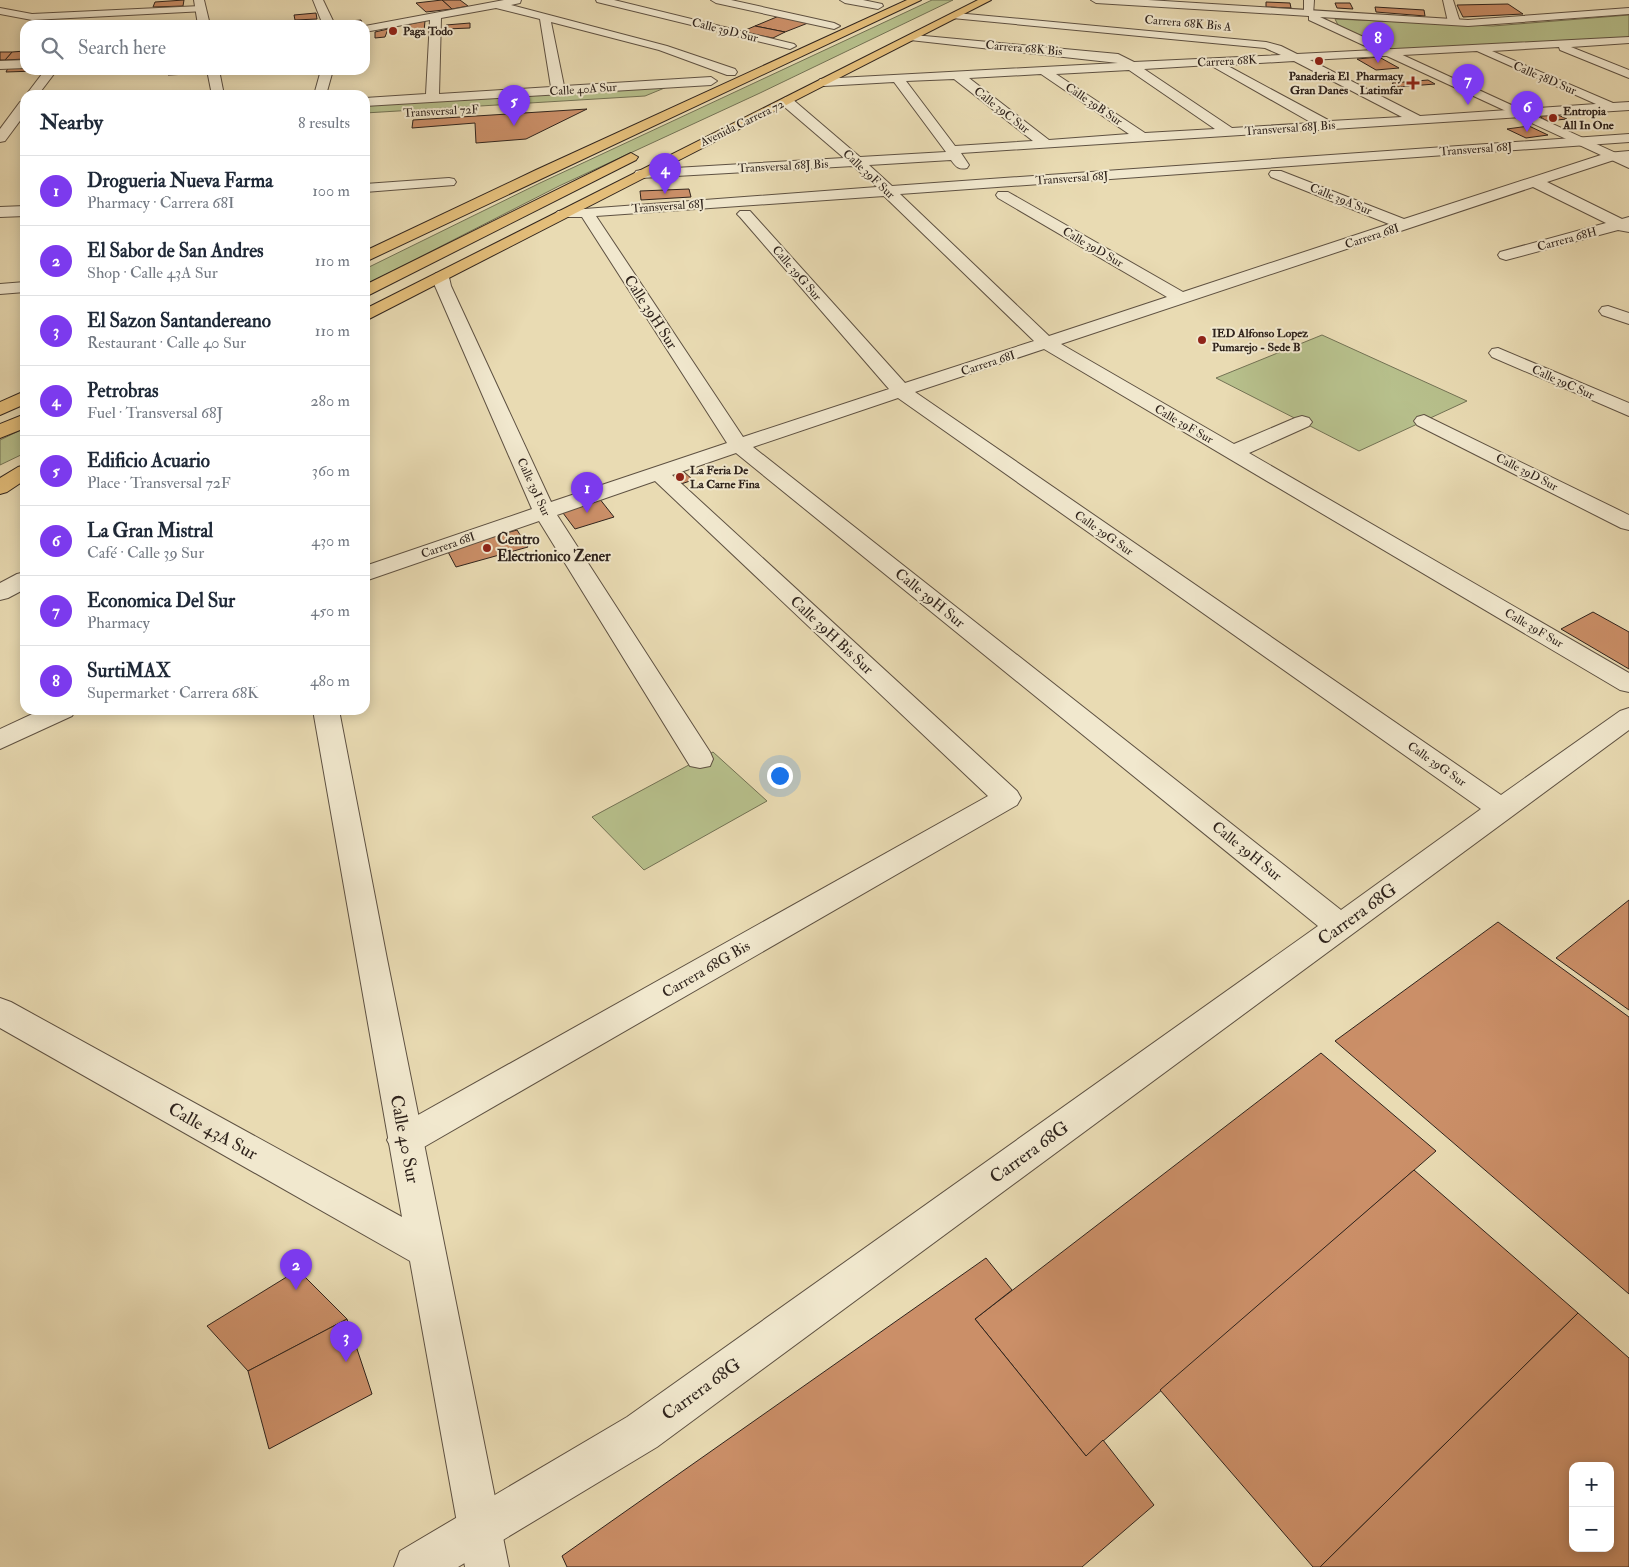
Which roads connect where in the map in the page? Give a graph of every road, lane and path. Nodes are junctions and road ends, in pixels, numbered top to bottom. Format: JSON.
{"nodes":[{"id":1,"x":318,"y":0,"type":"edge"},
{"id":2,"x":523,"y":0,"type":"edge"},
{"id":3,"x":601,"y":0,"type":"edge"},
{"id":4,"x":716,"y":0,"type":"edge"},
{"id":5,"x":845,"y":0,"type":"edge"},
{"id":6,"x":891,"y":0,"type":"edge"},
{"id":7,"x":916,"y":0,"type":"edge"},
{"id":8,"x":962,"y":0,"type":"edge"},
{"id":9,"x":986,"y":0,"type":"edge"},
{"id":10,"x":1096,"y":0,"type":"edge"},
{"id":11,"x":1309,"y":0,"type":"edge"},
{"id":12,"x":1448,"y":0,"type":"edge"},
{"id":13,"x":1172,"y":2,"type":"edge"},
{"id":14,"x":480,"y":4,"type":"edge"},
{"id":15,"x":200,"y":5,"type":"edge"},
{"id":16,"x":498,"y":5,"type":"junction"},
{"id":17,"x":878,"y":6,"type":"junction"},
{"id":18,"x":0,"y":11,"type":"edge"},
{"id":19,"x":1629,"y":11,"type":"edge"},
{"id":20,"x":1309,"y":13,"type":"junction"},
{"id":21,"x":94,"y":14,"type":"junction"},
{"id":22,"x":436,"y":16,"type":"junction"},
{"id":23,"x":956,"y":16,"type":"junction"},
{"id":24,"x":546,"y":17,"type":"junction"},
{"id":25,"x":89,"y":20,"type":"edge"},
{"id":26,"x":203,"y":20,"type":"edge"},
{"id":27,"x":326,"y":20,"type":"edge"},
{"id":28,"x":1454,"y":22,"type":"junction"},
{"id":29,"x":834,"y":26,"type":"junction"},
{"id":30,"x":370,"y":28,"type":"edge"},
{"id":31,"x":914,"y":38,"type":"junction"},
{"id":32,"x":1629,"y":40,"type":"edge"},
{"id":33,"x":823,"y":44,"type":"junction"},
{"id":34,"x":1556,"y":44,"type":"junction"},
{"id":35,"x":790,"y":46,"type":"junction"},
{"id":36,"x":1477,"y":48,"type":"junction"},
{"id":37,"x":1386,"y":53,"type":"junction"},
{"id":38,"x":1296,"y":58,"type":"junction"},
{"id":39,"x":1213,"y":62,"type":"junction"},
{"id":40,"x":20,"y":64,"type":"edge"},
{"id":41,"x":0,"y":65,"type":"edge"},
{"id":42,"x":1132,"y":66,"type":"junction"},
{"id":43,"x":1044,"y":71,"type":"junction"},
{"id":44,"x":731,"y":72,"type":"junction"},
{"id":45,"x":1629,"y":74,"type":"edge"},
{"id":46,"x":47,"y":75,"type":"edge"},
{"id":47,"x":214,"y":75,"type":"edge"},
{"id":48,"x":326,"y":75,"type":"edge"},
{"id":49,"x":957,"y":75,"type":"junction"},
{"id":50,"x":804,"y":76,"type":"dead end"},
{"id":51,"x":897,"y":78,"type":"junction"},
{"id":52,"x":711,"y":81,"type":"junction"},
{"id":53,"x":824,"y":82,"type":"junction"},
{"id":54,"x":36,"y":90,"type":"edge"},
{"id":55,"x":217,"y":90,"type":"edge"},
{"id":56,"x":321,"y":90,"type":"edge"},
{"id":57,"x":558,"y":90,"type":"junction"},
{"id":58,"x":432,"y":98,"type":"junction"},
{"id":59,"x":786,"y":101,"type":"junction"},
{"id":60,"x":370,"y":102,"type":"edge"},
{"id":61,"x":1629,"y":106,"type":"edge"},
{"id":62,"x":1613,"y":107,"type":"junction"},
{"id":63,"x":649,"y":108,"type":"dead end"},
{"id":64,"x":20,"y":111,"type":"edge"},
{"id":65,"x":1518,"y":113,"type":"junction"},
{"id":66,"x":761,"y":114,"type":"junction"},
{"id":67,"x":1419,"y":120,"type":"junction"},
{"id":68,"x":714,"y":124,"type":"dead end"},
{"id":69,"x":1328,"y":126,"type":"junction"},
{"id":70,"x":1229,"y":132,"type":"junction"},
{"id":71,"x":17,"y":136,"type":"dead end"},
{"id":72,"x":0,"y":137,"type":"edge"},
{"id":73,"x":1144,"y":138,"type":"junction"},
{"id":74,"x":1629,"y":138,"type":"edge"},
{"id":75,"x":1580,"y":142,"type":"junction"},
{"id":76,"x":1046,"y":144,"type":"junction"},
{"id":77,"x":1597,"y":149,"type":"junction"},
{"id":78,"x":646,"y":150,"type":"dead end"},
{"id":79,"x":953,"y":153,"type":"junction"},
{"id":80,"x":1629,"y":155,"type":"edge"},
{"id":81,"x":1612,"y":156,"type":"junction"},
{"id":82,"x":858,"y":162,"type":"junction"},
{"id":83,"x":1629,"y":164,"type":"edge"},
{"id":84,"x":641,"y":174,"type":"junction"},
{"id":85,"x":1276,"y":174,"type":"junction"},
{"id":86,"x":449,"y":182,"type":"dead end"},
{"id":87,"x":1535,"y":182,"type":"junction"},
{"id":88,"x":977,"y":184,"type":"junction"},
{"id":89,"x":370,"y":188,"type":"edge"},
{"id":90,"x":1003,"y":195,"type":"junction"},
{"id":91,"x":894,"y":197,"type":"junction"},
{"id":92,"x":20,"y":211,"type":"edge"},
{"id":93,"x":0,"y":212,"type":"edge"},
{"id":94,"x":745,"y":214,"type":"junction"},
{"id":95,"x":581,"y":217,"type":"junction"},
{"id":96,"x":1405,"y":225,"type":"junction"},
{"id":97,"x":1626,"y":225,"type":"edge"},
{"id":98,"x":370,"y":255,"type":"edge"},
{"id":99,"x":1506,"y":255,"type":"dead end"},
{"id":100,"x":442,"y":277,"type":"junction"},
{"id":101,"x":20,"y":287,"type":"edge"},
{"id":102,"x":0,"y":289,"type":"edge"},
{"id":103,"x":370,"y":289,"type":"edge"},
{"id":104,"x":1183,"y":298,"type":"junction"},
{"id":105,"x":1608,"y":311,"type":"dead end"},
{"id":106,"x":370,"y":313,"type":"edge"},
{"id":107,"x":1629,"y":319,"type":"edge"},
{"id":108,"x":1048,"y":344,"type":"junction"},
{"id":109,"x":1498,"y":353,"type":"dead end"},
{"id":110,"x":902,"y":392,"type":"junction"},
{"id":111,"x":20,"y":399,"type":"edge"},
{"id":112,"x":0,"y":409,"type":"edge"},
{"id":113,"x":1629,"y":410,"type":"edge"},
{"id":114,"x":1424,"y":421,"type":"dead end"},
{"id":115,"x":20,"y":422,"type":"edge"},
{"id":116,"x":1302,"y":422,"type":"dead end"},
{"id":117,"x":0,"y":432,"type":"edge"},
{"id":118,"x":739,"y":446,"type":"junction"},
{"id":119,"x":1234,"y":452,"type":"junction"},
{"id":120,"x":20,"y":463,"type":"edge"},
{"id":121,"x":0,"y":473,"type":"edge"},
{"id":122,"x":658,"y":473,"type":"junction"},
{"id":123,"x":20,"y":474,"type":"edge"},
{"id":124,"x":0,"y":488,"type":"edge"},
{"id":125,"x":20,"y":490,"type":"edge"},
{"id":126,"x":0,"y":500,"type":"edge"},
{"id":127,"x":544,"y":511,"type":"junction"},
{"id":128,"x":1629,"y":523,"type":"edge"},
{"id":129,"x":370,"y":572,"type":"edge"},
{"id":130,"x":20,"y":582,"type":"edge"},
{"id":131,"x":0,"y":593,"type":"edge"},
{"id":132,"x":1629,"y":684,"type":"edge"},
{"id":133,"x":52,"y":715,"type":"edge"},
{"id":134,"x":327,"y":715,"type":"edge"},
{"id":135,"x":1629,"y":717,"type":"edge"},
{"id":136,"x":0,"y":740,"type":"edge"},
{"id":137,"x":700,"y":759,"type":"dead end"},
{"id":138,"x":1007,"y":798,"type":"joint"},
{"id":139,"x":1501,"y":809,"type":"junction"},
{"id":140,"x":1340,"y":926,"type":"junction"},
{"id":141,"x":0,"y":1012,"type":"edge"},
{"id":142,"x":405,"y":1140,"type":"junction"},
{"id":143,"x":426,"y":1250,"type":"junction"},
{"id":144,"x":483,"y":1548,"type":"edge"},
{"id":145,"x":416,"y":1567,"type":"edge"}],
"edges":[{"from":1,"to":27,"type":"street"},
{"from":2,"to":16,"type":"street"},
{"from":3,"to":35,"type":"street","name":"Calle 39D Sur"},
{"from":4,"to":29,"type":"street"},
{"from":5,"to":17,"type":"street"},
{"from":6,"to":17,"type":"highway"},
{"from":7,"to":33,"type":"highway"},
{"from":8,"to":50,"type":"highway"},
{"from":9,"to":23,"type":"highway","name":"Avenida Carrera 72"},
{"from":10,"to":13,"type":"street"},
{"from":11,"to":20,"type":"street"},
{"from":12,"to":28,"type":"street"},
{"from":13,"to":20,"type":"street"},
{"from":14,"to":16,"type":"street"},
{"from":14,"to":22,"type":"street"},
{"from":15,"to":21,"type":"street"},
{"from":15,"to":26,"type":"street"},
{"from":16,"to":24,"type":"street"},
{"from":17,"to":29,"type":"highway"},
{"from":18,"to":21,"type":"street"},
{"from":19,"to":28,"type":"street"},
{"from":20,"to":28,"type":"street"},
{"from":20,"to":37,"type":"street"},
{"from":21,"to":25,"type":"street"},
{"from":22,"to":30,"type":"street"},
{"from":22,"to":58,"type":"street"},
{"from":23,"to":31,"type":"highway","name":"Avenida Carrera 72"},
{"from":23,"to":38,"type":"street","name":"Carrera 68K Bis A"},
{"from":24,"to":44,"type":"street"},
{"from":24,"to":57,"type":"street"},
{"from":29,"to":33,"type":"highway"},
{"from":29,"to":35,"type":"highway"},
{"from":31,"to":42,"type":"street","name":"Carrera 68K Bis"},
{"from":31,"to":53,"type":"highway","name":"Avenida Carrera 72"},
{"from":32,"to":34,"type":"street","name":"Carrera 68K"},
{"from":33,"to":98,"type":"highway"},
{"from":34,"to":36,"type":"street","name":"Carrera 68K"},
{"from":34,"to":45,"type":"street"},
{"from":35,"to":44,"type":"highway"},
{"from":36,"to":37,"type":"street","name":"Carrera 68K"},
{"from":36,"to":62,"type":"street","name":"Calle 38D Sur"},
{"from":37,"to":38,"type":"street","name":"Carrera 68K"},
{"from":37,"to":65,"type":"street"},
{"from":38,"to":39,"type":"street","name":"Carrera 68K"},
{"from":38,"to":67,"type":"street","name":"Carrera 68K Bis A"},
{"from":39,"to":42,"type":"street","name":"Carrera 68K"},
{"from":39,"to":69,"type":"street"},
{"from":40,"to":41,"type":"street"},
{"from":42,"to":43,"type":"street","name":"Carrera 68K"},
{"from":42,"to":70,"type":"street"},
{"from":43,"to":49,"type":"street","name":"Carrera 68K"},
{"from":43,"to":73,"type":"street","name":"Calle 39B Sur"},
{"from":44,"to":52,"type":"highway"},
{"from":46,"to":54,"type":"street"},
{"from":47,"to":55,"type":"street"},
{"from":48,"to":56,"type":"street"},
{"from":49,"to":51,"type":"street","name":"Carrera 68K"},
{"from":49,"to":76,"type":"street","name":"Calle 39C Sur"},
{"from":51,"to":53,"type":"street","name":"Carrera 68K"},
{"from":51,"to":79,"type":"street"},
{"from":52,"to":57,"type":"street","name":"Calle 40A Sur"},
{"from":52,"to":63,"type":"highway"},
{"from":53,"to":59,"type":"highway","name":"Avenida Carrera 72"},
{"from":57,"to":58,"type":"street","name":"Calle 40A Sur"},
{"from":58,"to":60,"type":"street","name":"Calle 40A Sur"},
{"from":59,"to":66,"type":"highway","name":"Avenida Carrera 72"},
{"from":59,"to":82,"type":"street","name":"Calle 39F Sur"},
{"from":61,"to":62,"type":"street","name":"Transversal 68J Bis"},
{"from":62,"to":65,"type":"street","name":"Transversal 68J Bis"},
{"from":64,"to":72,"type":"street"},
{"from":65,"to":67,"type":"street","name":"Transversal 68J Bis"},
{"from":65,"to":75,"type":"street"},
{"from":66,"to":68,"type":"highway"},
{"from":66,"to":84,"type":"highway","name":"Avenida Carrera 72"},
{"from":67,"to":69,"type":"street","name":"Transversal 68J Bis"},
{"from":69,"to":70,"type":"street","name":"Transversal 68J Bis"},
{"from":70,"to":73,"type":"street","name":"Transversal 68J Bis"},
{"from":71,"to":72,"type":"street"},
{"from":73,"to":76,"type":"street","name":"Transversal 68J Bis"},
{"from":74,"to":75,"type":"street","name":"Transversal 68J"},
{"from":75,"to":77,"type":"street"},
{"from":75,"to":88,"type":"street","name":"Transversal 68J"},
{"from":76,"to":79,"type":"street","name":"Transversal 68J Bis"},
{"from":77,"to":81,"type":"street"},
{"from":77,"to":85,"type":"street","name":"Transversal 68J"},
{"from":78,"to":103,"type":"highway"},
{"from":79,"to":82,"type":"street","name":"Transversal 68J Bis"},
{"from":79,"to":88,"type":"street"},
{"from":80,"to":81,"type":"street"},
{"from":81,"to":83,"type":"street"},
{"from":81,"to":87,"type":"street","name":"Carrera 68I"},
{"from":82,"to":84,"type":"street","name":"Transversal 68J Bis"},
{"from":82,"to":91,"type":"street","name":"Calle 39F Sur"},
{"from":84,"to":95,"type":"highway","name":"Avenida Carrera 72"},
{"from":85,"to":90,"type":"street","name":"Transversal 68J"},
{"from":85,"to":96,"type":"street","name":"Calle 39A Sur"},
{"from":86,"to":89,"type":"street"},
{"from":87,"to":96,"type":"street","name":"Carrera 68I"},
{"from":87,"to":97,"type":"street"},
{"from":88,"to":91,"type":"street","name":"Transversal 68J"},
{"from":90,"to":91,"type":"street","name":"Transversal 68J"},
{"from":90,"to":104,"type":"street","name":"Calle 39D Sur"},
{"from":91,"to":94,"type":"street","name":"Transversal 68J"},
{"from":91,"to":95,"type":"street","name":"Transversal 68J"},
{"from":91,"to":108,"type":"street","name":"Calle 39F Sur"},
{"from":92,"to":93,"type":"street"},
{"from":94,"to":95,"type":"street","name":"Transversal 68J"},
{"from":94,"to":110,"type":"street","name":"Calle 39G Sur"},
{"from":95,"to":100,"type":"highway","name":"Avenida Carrera 72"},
{"from":95,"to":118,"type":"street","name":"Calle 39H Sur"},
{"from":96,"to":104,"type":"street","name":"Carrera 68I"},
{"from":97,"to":99,"type":"street","name":"Carrera 68H"},
{"from":100,"to":106,"type":"highway","name":"Avenida Carrera 72"},
{"from":100,"to":127,"type":"street","name":"Calle 39I Sur"},
{"from":101,"to":102,"type":"street"},
{"from":104,"to":108,"type":"street","name":"Carrera 68I"},
{"from":105,"to":107,"type":"street"},
{"from":108,"to":110,"type":"street","name":"Carrera 68I"},
{"from":108,"to":119,"type":"street","name":"Calle 39F Sur"},
{"from":109,"to":113,"type":"street","name":"Calle 39C Sur"},
{"from":110,"to":118,"type":"street","name":"Carrera 68I"},
{"from":110,"to":139,"type":"street","name":"Calle 39G Sur"},
{"from":111,"to":112,"type":"highway"},
{"from":114,"to":128,"type":"street","name":"Calle 39D Sur"},
{"from":115,"to":117,"type":"highway"},
{"from":116,"to":119,"type":"street"},
{"from":118,"to":122,"type":"street","name":"Carrera 68I"},
{"from":118,"to":140,"type":"street","name":"Calle 39H Sur"},
{"from":119,"to":132,"type":"street","name":"Calle 39F Sur"},
{"from":120,"to":121,"type":"highway"},
{"from":122,"to":127,"type":"street","name":"Carrera 68I"},
{"from":122,"to":138,"type":"street","name":"Calle 39H Bis Sur"},
{"from":123,"to":124,"type":"highway"},
{"from":125,"to":126,"type":"highway"},
{"from":127,"to":129,"type":"street","name":"Carrera 68I"},
{"from":127,"to":137,"type":"street","name":"Calle 39I Sur"},
{"from":130,"to":131,"type":"street"},
{"from":133,"to":136,"type":"street"},
{"from":134,"to":142,"type":"street","name":"Calle 40 Sur"},
{"from":135,"to":139,"type":"street","name":"Carrera 68G"},
{"from":138,"to":142,"type":"street","name":"Carrera 68G Bis"},
{"from":139,"to":140,"type":"street","name":"Carrera 68G"},
{"from":140,"to":144,"type":"street","name":"Carrera 68G"},
{"from":141,"to":143,"type":"street","name":"Calle 43A Sur"},
{"from":142,"to":143,"type":"street","name":"Calle 40 Sur"},
{"from":143,"to":144,"type":"street","name":"Calle 40 Sur"},
{"from":144,"to":145,"type":"street","name":"Carrera 68G"}]}
